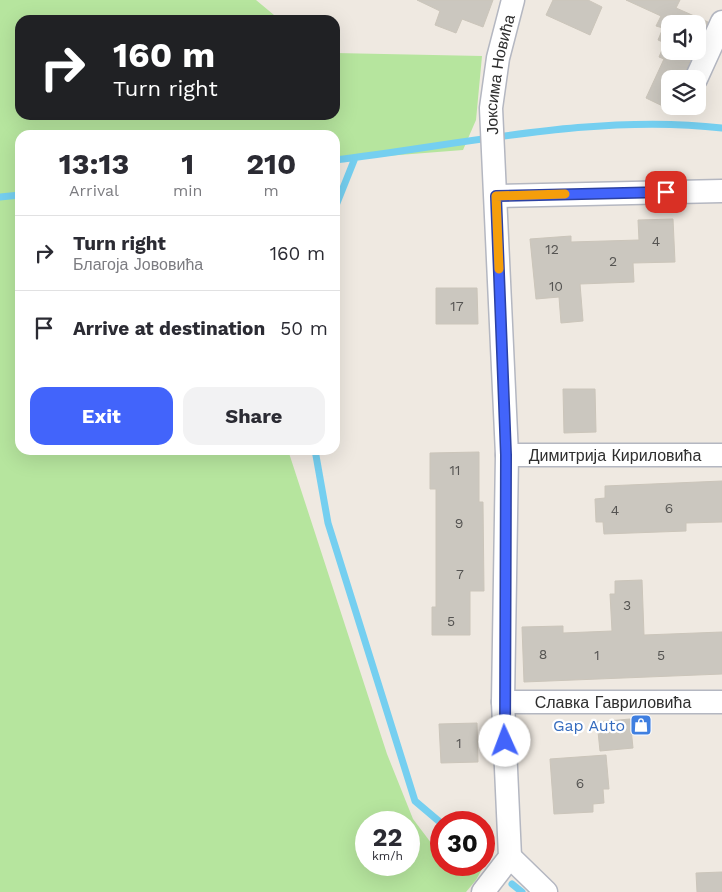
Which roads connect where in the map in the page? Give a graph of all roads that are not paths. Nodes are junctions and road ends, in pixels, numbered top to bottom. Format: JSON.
{"nodes":[{"id":1,"x":513,"y":0,"type":"edge"},
{"id":2,"x":722,"y":22,"type":"edge"},
{"id":3,"x":700,"y":70,"type":"edge"},
{"id":4,"x":722,"y":191,"type":"edge"},
{"id":5,"x":496,"y":196,"type":"junction"},
{"id":6,"x":506,"y":455,"type":"junction"},
{"id":7,"x":722,"y":455,"type":"edge"},
{"id":8,"x":504,"y":702,"type":"junction"},
{"id":9,"x":722,"y":702,"type":"edge"},
{"id":10,"x":510,"y":857,"type":"junction"},
{"id":11,"x":488,"y":885,"type":"edge"},
{"id":12,"x":546,"y":892,"type":"edge"}],
"edges":[{"from":1,"to":5,"type":"street","name":"Јоксима Новића"},
{"from":2,"to":3,"type":"street"},
{"from":4,"to":5,"type":"street"},
{"from":5,"to":6,"type":"street","name":"Јоксима Новића"},
{"from":6,"to":7,"type":"street","name":"Димитрија Кириловића"},
{"from":6,"to":8,"type":"street","name":"Јоксима Новића"},
{"from":8,"to":9,"type":"street","name":"Славка Гавриловића"},
{"from":8,"to":10,"type":"street","name":"Јоксима Новића"},
{"from":10,"to":11,"type":"street"},
{"from":10,"to":12,"type":"street"}]}
